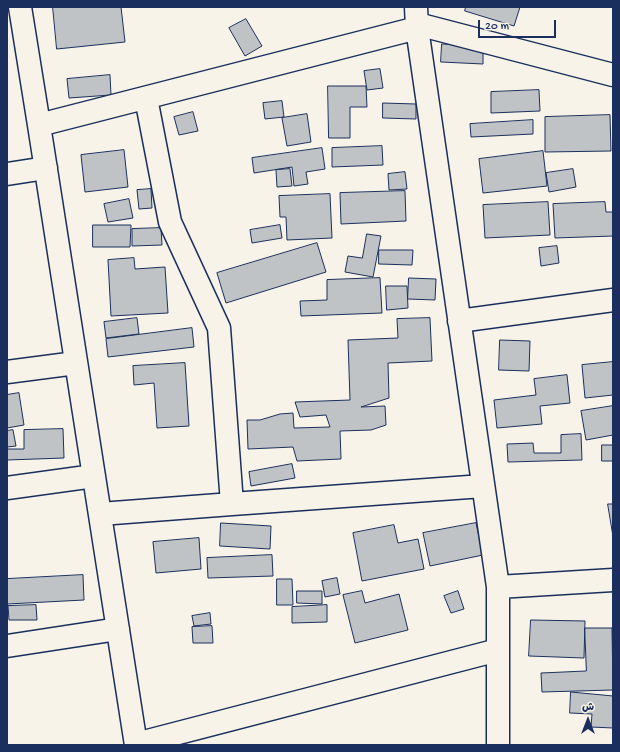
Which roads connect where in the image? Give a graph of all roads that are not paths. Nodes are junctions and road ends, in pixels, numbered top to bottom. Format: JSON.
{"nodes":[{"id":1,"x":20,"y":7,"type":"edge"},
{"id":2,"x":416,"y":7,"type":"edge"},
{"id":3,"x":417,"y":28,"type":"junction"},
{"id":4,"x":613,"y":75,"type":"edge"},
{"id":5,"x":146,"y":98,"type":"junction"},
{"id":6,"x":39,"y":125,"type":"junction"},
{"id":7,"x":46,"y":168,"type":"junction"},
{"id":8,"x":7,"y":174,"type":"edge"},
{"id":9,"x":613,"y":300,"type":"edge"},
{"id":10,"x":459,"y":320,"type":"junction"},
{"id":11,"x":76,"y":362,"type":"junction"},
{"id":12,"x":7,"y":372,"type":"edge"},
{"id":13,"x":94,"y":476,"type":"junction"},
{"id":14,"x":484,"y":486,"type":"junction"},
{"id":15,"x":7,"y":488,"type":"edge"},
{"id":16,"x":232,"y":504,"type":"junction"},
{"id":17,"x":100,"y":514,"type":"junction"},
{"id":18,"x":613,"y":580,"type":"edge"},
{"id":19,"x":498,"y":587,"type":"junction"},
{"id":20,"x":118,"y":629,"type":"junction"},
{"id":21,"x":7,"y":646,"type":"edge"},
{"id":22,"x":498,"y":650,"type":"junction"},
{"id":23,"x":136,"y":744,"type":"edge"},
{"id":24,"x":498,"y":745,"type":"edge"}],
"edges":[{"from":1,"to":6,"type":"street"},
{"from":2,"to":3,"type":"street"},
{"from":3,"to":4,"type":"street"},
{"from":3,"to":5,"type":"street"},
{"from":3,"to":10,"type":"street"},
{"from":5,"to":6,"type":"street"},
{"from":5,"to":16,"type":"street"},
{"from":6,"to":7,"type":"street"},
{"from":7,"to":8,"type":"street"},
{"from":7,"to":11,"type":"street"},
{"from":9,"to":10,"type":"street"},
{"from":10,"to":14,"type":"street"},
{"from":11,"to":12,"type":"street"},
{"from":11,"to":13,"type":"street"},
{"from":13,"to":15,"type":"street"},
{"from":13,"to":17,"type":"street"},
{"from":14,"to":16,"type":"street"},
{"from":14,"to":19,"type":"street"},
{"from":16,"to":17,"type":"street"},
{"from":17,"to":20,"type":"street"},
{"from":18,"to":19,"type":"street"},
{"from":19,"to":22,"type":"street"},
{"from":20,"to":21,"type":"street"},
{"from":20,"to":23,"type":"street"},
{"from":22,"to":23,"type":"street"},
{"from":22,"to":24,"type":"street"}]}
